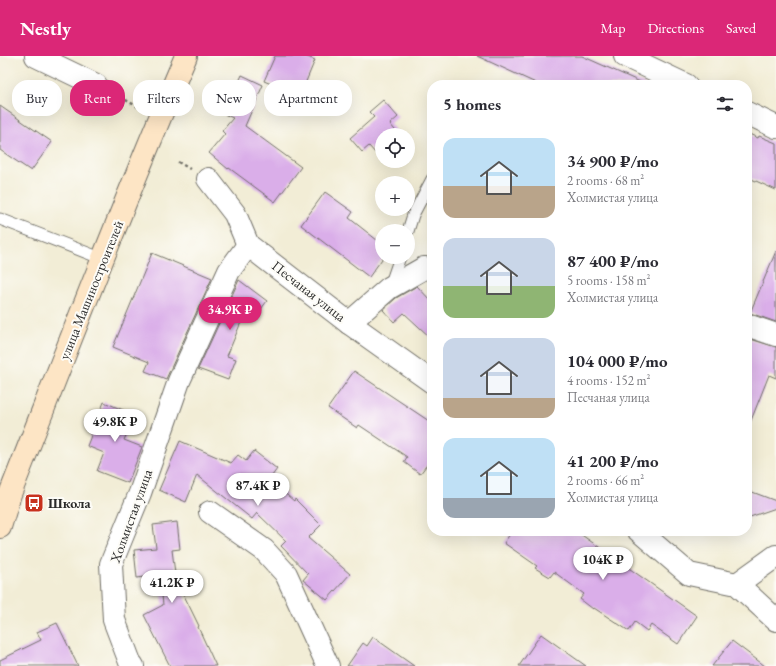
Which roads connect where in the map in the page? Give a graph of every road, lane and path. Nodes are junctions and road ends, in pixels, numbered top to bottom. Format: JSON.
{"nodes":[{"id":1,"x":36,"y":56,"type":"edge"},
{"id":2,"x":186,"y":56,"type":"edge"},
{"id":3,"x":625,"y":56,"type":"edge"},
{"id":4,"x":87,"y":80,"type":"edge"},
{"id":5,"x":675,"y":80,"type":"edge"},
{"id":6,"x":752,"y":115,"type":"edge"},
{"id":7,"x":776,"y":127,"type":"edge"},
{"id":8,"x":208,"y":179,"type":"dead end"},
{"id":9,"x":427,"y":188,"type":"edge"},
{"id":10,"x":0,"y":219,"type":"edge"},
{"id":11,"x":410,"y":224,"type":"edge"},
{"id":12,"x":248,"y":245,"type":"junction"},
{"id":13,"x":103,"y":259,"type":"junction"},
{"id":14,"x":398,"y":264,"type":"edge"},
{"id":15,"x":427,"y":268,"type":"edge"},
{"id":16,"x":389,"y":288,"type":"junction"},
{"id":17,"x":349,"y":323,"type":"junction"},
{"id":18,"x":752,"y":327,"type":"edge"},
{"id":19,"x":776,"y":335,"type":"edge"},
{"id":20,"x":427,"y":378,"type":"edge"},
{"id":21,"x":5,"y":493,"type":"edge"},
{"id":22,"x":210,"y":512,"type":"dead end"},
{"id":23,"x":0,"y":527,"type":"edge"},
{"id":24,"x":645,"y":536,"type":"edge"},
{"id":25,"x":776,"y":556,"type":"edge"},
{"id":26,"x":737,"y":584,"type":"junction"},
{"id":27,"x":776,"y":620,"type":"edge"},
{"id":28,"x":130,"y":665,"type":"edge"},
{"id":29,"x":328,"y":666,"type":"edge"}],
"edges":[{"from":1,"to":4,"type":"street"},
{"from":2,"to":13,"type":"street","name":"улица Машиностроителей"},
{"from":3,"to":5,"type":"street"},
{"from":6,"to":7,"type":"street"},
{"from":8,"to":12,"type":"street","name":"Песчаная улица"},
{"from":9,"to":11,"type":"lane"},
{"from":10,"to":13,"type":"lane"},
{"from":12,"to":17,"type":"street","name":"Песчаная улица"},
{"from":12,"to":28,"type":"street","name":"Холмистая улица"},
{"from":13,"to":21,"type":"street","name":"улица Машиностроителей"},
{"from":14,"to":16,"type":"lane"},
{"from":15,"to":16,"type":"street"},
{"from":16,"to":17,"type":"street"},
{"from":17,"to":20,"type":"street","name":"Песчаная улица"},
{"from":18,"to":19,"type":"street"},
{"from":21,"to":23,"type":"street","name":"улица Машиностроителей"},
{"from":22,"to":29,"type":"street"},
{"from":24,"to":26,"type":"street"},
{"from":25,"to":26,"type":"street"},
{"from":26,"to":27,"type":"street"}]}
